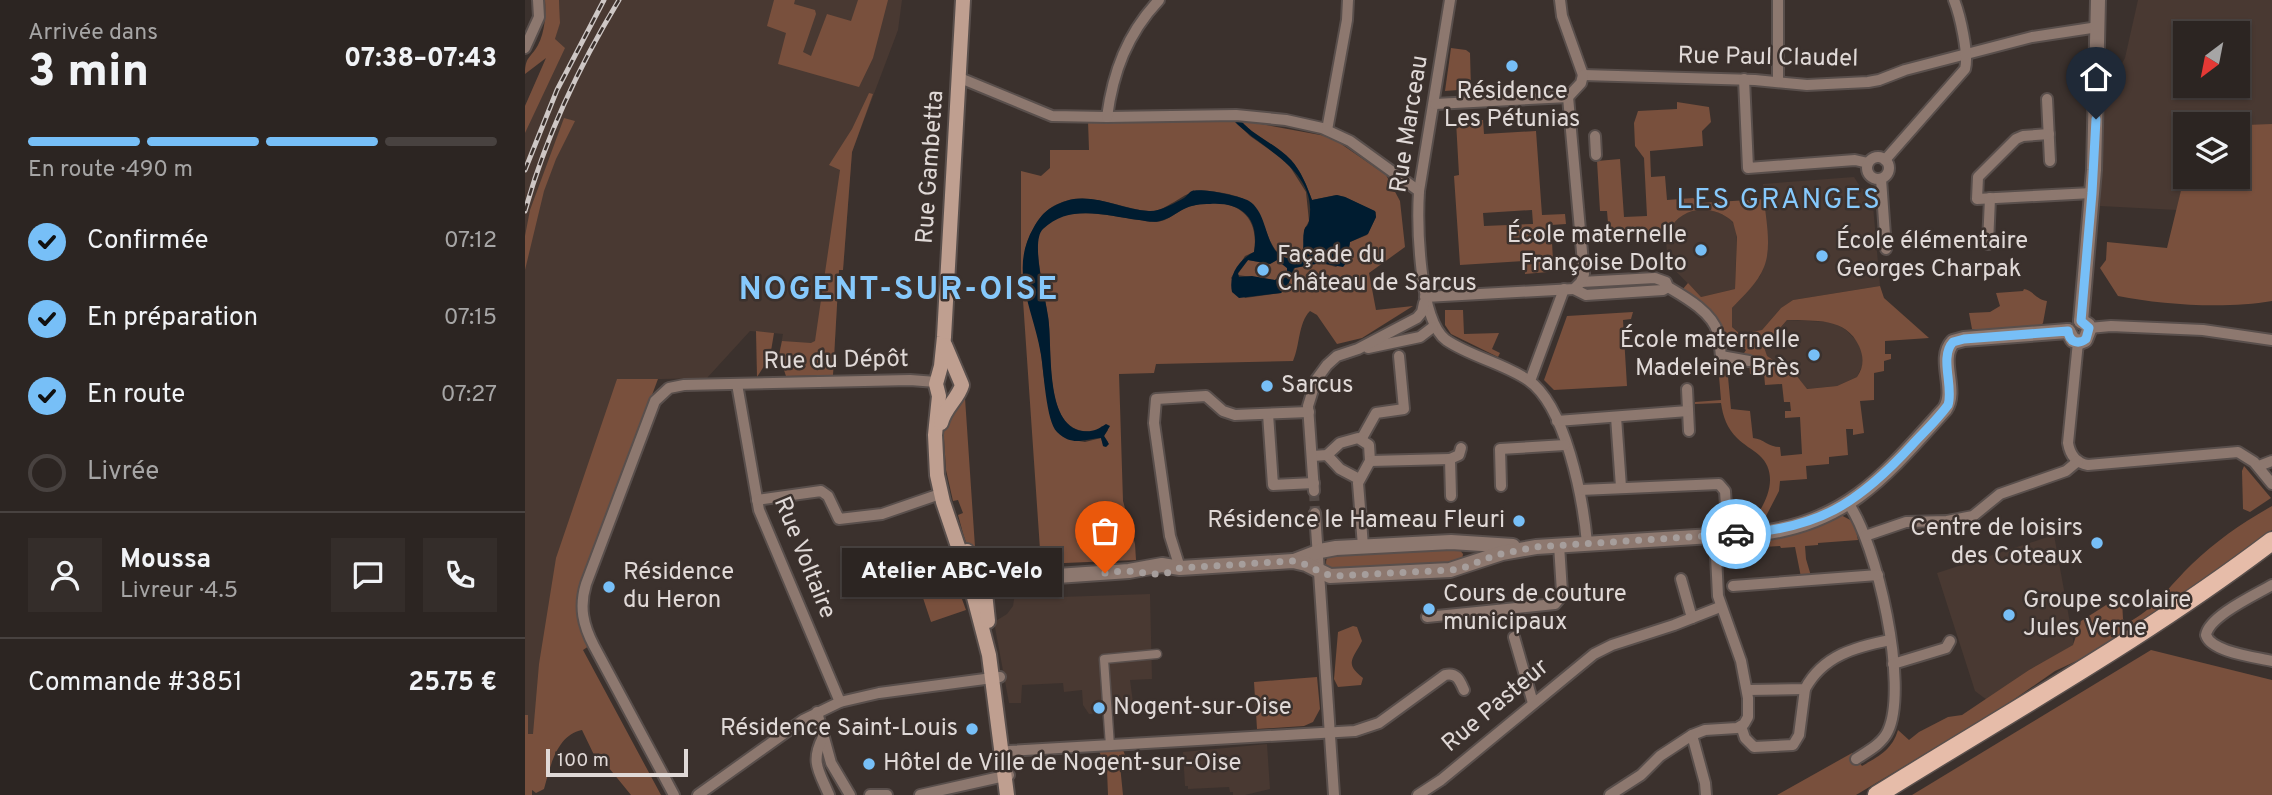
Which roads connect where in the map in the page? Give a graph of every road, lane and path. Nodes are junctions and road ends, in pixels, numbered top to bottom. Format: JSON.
{"nodes":[{"id":1,"x":538,"y":0,"type":"edge"},
{"id":2,"x":963,"y":0,"type":"edge"},
{"id":3,"x":1159,"y":0,"type":"edge"},
{"id":4,"x":1347,"y":0,"type":"edge"},
{"id":5,"x":1450,"y":0,"type":"edge"},
{"id":6,"x":1560,"y":0,"type":"edge"},
{"id":7,"x":1778,"y":0,"type":"edge"},
{"id":8,"x":1954,"y":0,"type":"edge"},
{"id":9,"x":2098,"y":0,"type":"edge"},
{"id":10,"x":2098,"y":27,"type":"junction"},
{"id":11,"x":525,"y":48,"type":"edge"},
{"id":12,"x":1966,"y":54,"type":"junction"},
{"id":13,"x":1583,"y":75,"type":"junction"},
{"id":14,"x":960,"y":78,"type":"junction"},
{"id":15,"x":1744,"y":79,"type":"junction"},
{"id":16,"x":1778,"y":82,"type":"junction"},
{"id":17,"x":1568,"y":97,"type":"junction"},
{"id":18,"x":2047,"y":99,"type":"dead end"},
{"id":19,"x":1435,"y":104,"type":"junction"},
{"id":20,"x":1107,"y":117,"type":"junction"},
{"id":21,"x":1327,"y":130,"type":"junction"},
{"id":22,"x":2049,"y":134,"type":"junction"},
{"id":23,"x":1595,"y":136,"type":"dead end"},
{"id":24,"x":1596,"y":155,"type":"dead end"},
{"id":25,"x":1885,"y":160,"type":"junction"},
{"id":26,"x":2050,"y":161,"type":"dead end"},
{"id":27,"x":1868,"y":163,"type":"junction"},
{"id":28,"x":1881,"y":179,"type":"junction"},
{"id":29,"x":1419,"y":191,"type":"junction"},
{"id":30,"x":2092,"y":193,"type":"junction"},
{"id":31,"x":1990,"y":198,"type":"junction"},
{"id":32,"x":1988,"y":244,"type":"dead end"},
{"id":33,"x":1886,"y":249,"type":"dead end"},
{"id":34,"x":1573,"y":287,"type":"junction"},
{"id":35,"x":1425,"y":297,"type":"junction"},
{"id":36,"x":2085,"y":325,"type":"junction"},
{"id":37,"x":1433,"y":327,"type":"junction"},
{"id":38,"x":944,"y":337,"type":"junction"},
{"id":39,"x":2073,"y":337,"type":"junction"},
{"id":40,"x":2272,"y":340,"type":"edge"},
{"id":41,"x":1358,"y":349,"type":"junction"},
{"id":42,"x":1399,"y":356,"type":"dead end"},
{"id":43,"x":1749,"y":360,"type":"dead end"},
{"id":44,"x":958,"y":374,"type":"junction"},
{"id":45,"x":1530,"y":381,"type":"junction"},
{"id":46,"x":938,"y":383,"type":"junction"},
{"id":47,"x":737,"y":384,"type":"junction"},
{"id":48,"x":1687,"y":389,"type":"dead end"},
{"id":49,"x":956,"y":395,"type":"junction"},
{"id":50,"x":1688,"y":411,"type":"junction"},
{"id":51,"x":1309,"y":412,"type":"junction"},
{"id":52,"x":1268,"y":414,"type":"junction"},
{"id":53,"x":1616,"y":417,"type":"junction"},
{"id":54,"x":1557,"y":421,"type":"junction"},
{"id":55,"x":1689,"y":431,"type":"dead end"},
{"id":56,"x":1362,"y":438,"type":"junction"},
{"id":57,"x":1565,"y":445,"type":"junction"},
{"id":58,"x":1461,"y":448,"type":"dead end"},
{"id":59,"x":1327,"y":455,"type":"junction"},
{"id":60,"x":1313,"y":456,"type":"junction"},
{"id":61,"x":1450,"y":459,"type":"junction"},
{"id":62,"x":1370,"y":460,"type":"junction"},
{"id":63,"x":2078,"y":461,"type":"junction"},
{"id":64,"x":2272,"y":461,"type":"edge"},
{"id":65,"x":2259,"y":466,"type":"junction"},
{"id":66,"x":1359,"y":479,"type":"junction"},
{"id":67,"x":2272,"y":484,"type":"edge"},
{"id":68,"x":1501,"y":486,"type":"dead end"},
{"id":69,"x":1621,"y":487,"type":"junction"},
{"id":70,"x":1580,"y":490,"type":"junction"},
{"id":71,"x":940,"y":494,"type":"junction"},
{"id":72,"x":1451,"y":496,"type":"dead end"},
{"id":73,"x":757,"y":500,"type":"junction"},
{"id":74,"x":1848,"y":503,"type":"junction"},
{"id":75,"x":1315,"y":513,"type":"tunnel mouth"},
{"id":76,"x":1721,"y":535,"type":"junction"},
{"id":77,"x":1865,"y":536,"type":"junction"},
{"id":78,"x":2272,"y":541,"type":"edge"},
{"id":79,"x":1451,"y":542,"type":"junction"},
{"id":80,"x":1587,"y":543,"type":"junction"},
{"id":81,"x":1559,"y":545,"type":"junction"},
{"id":82,"x":1363,"y":546,"type":"junction"},
{"id":83,"x":1535,"y":547,"type":"junction"},
{"id":84,"x":1317,"y":552,"type":"junction"},
{"id":85,"x":2272,"y":552,"type":"edge"},
{"id":86,"x":1293,"y":561,"type":"junction"},
{"id":87,"x":1180,"y":568,"type":"junction"},
{"id":88,"x":1460,"y":569,"type":"junction"},
{"id":89,"x":1319,"y":572,"type":"junction"},
{"id":90,"x":1878,"y":575,"type":"junction"},
{"id":91,"x":1681,"y":579,"type":"dead end"},
{"id":92,"x":2272,"y":585,"type":"edge"},
{"id":93,"x":978,"y":586,"type":"junction"},
{"id":94,"x":1733,"y":586,"type":"dead end"},
{"id":95,"x":1720,"y":607,"type":"junction"},
{"id":96,"x":1427,"y":617,"type":"dead end"},
{"id":97,"x":1692,"y":618,"type":"junction"},
{"id":98,"x":1514,"y":637,"type":"dead end"},
{"id":99,"x":1890,"y":640,"type":"junction"},
{"id":100,"x":1950,"y":641,"type":"dead end"},
{"id":101,"x":1157,"y":654,"type":"dead end"},
{"id":102,"x":2272,"y":661,"type":"edge"},
{"id":103,"x":1893,"y":664,"type":"junction"},
{"id":104,"x":996,"y":678,"type":"junction"},
{"id":105,"x":1805,"y":688,"type":"junction"},
{"id":106,"x":1464,"y":690,"type":"dead end"},
{"id":107,"x":1747,"y":691,"type":"junction"},
{"id":108,"x":840,"y":702,"type":"junction"},
{"id":109,"x":1533,"y":703,"type":"junction"},
{"id":110,"x":817,"y":712,"type":"junction"},
{"id":111,"x":1741,"y":726,"type":"junction"},
{"id":112,"x":1329,"y":733,"type":"junction"},
{"id":113,"x":1692,"y":735,"type":"junction"},
{"id":114,"x":823,"y":737,"type":"junction"},
{"id":115,"x":1110,"y":746,"type":"junction"},
{"id":116,"x":1009,"y":751,"type":"junction"},
{"id":117,"x":1856,"y":759,"type":"dead end"},
{"id":118,"x":1008,"y":775,"type":"junction"},
{"id":119,"x":674,"y":795,"type":"edge"},
{"id":120,"x":698,"y":795,"type":"edge"},
{"id":121,"x":829,"y":795,"type":"edge"},
{"id":122,"x":850,"y":795,"type":"edge"},
{"id":123,"x":870,"y":795,"type":"edge"},
{"id":124,"x":887,"y":795,"type":"edge"},
{"id":125,"x":920,"y":795,"type":"edge"},
{"id":126,"x":1007,"y":795,"type":"edge"},
{"id":127,"x":1013,"y":795,"type":"edge"},
{"id":128,"x":1334,"y":795,"type":"edge"},
{"id":129,"x":1418,"y":795,"type":"edge"},
{"id":130,"x":1610,"y":795,"type":"edge"},
{"id":131,"x":1706,"y":795,"type":"edge"},
{"id":132,"x":1877,"y":795,"type":"edge"},
{"id":133,"x":1894,"y":795,"type":"edge"}],
"edges":[{"from":1,"to":11,"type":"street"},
{"from":2,"to":14,"type":"main road","name":"Rue Gambetta"},
{"from":3,"to":20,"type":"street"},
{"from":4,"to":21,"type":"street"},
{"from":5,"to":19,"type":"street","name":"Rue Marceau"},
{"from":6,"to":13,"type":"street"},
{"from":7,"to":16,"type":"street"},
{"from":8,"to":12,"type":"street"},
{"from":9,"to":10,"type":"street"},
{"from":10,"to":12,"type":"street","name":"Rue Paul Claudel"},
{"from":10,"to":30,"type":"street"},
{"from":12,"to":16,"type":"street","name":"Rue Paul Claudel"},
{"from":12,"to":25,"type":"street"},
{"from":13,"to":15,"type":"street","name":"Rue Paul Claudel"},
{"from":13,"to":17,"type":"street"},
{"from":14,"to":20,"type":"street"},
{"from":14,"to":38,"type":"main road","name":"Rue Gambetta"},
{"from":15,"to":16,"type":"street","name":"Rue Paul Claudel"},
{"from":15,"to":27,"type":"street"},
{"from":17,"to":19,"type":"street"},
{"from":17,"to":34,"type":"street"},
{"from":18,"to":22,"type":"street"},
{"from":19,"to":29,"type":"street","name":"Rue Marceau"},
{"from":20,"to":21,"type":"street"},
{"from":21,"to":29,"type":"street"},
{"from":22,"to":26,"type":"street"},
{"from":22,"to":31,"type":"street"},
{"from":23,"to":24,"type":"street"},
{"from":25,"to":27,"type":"street"},
{"from":25,"to":28,"type":"street"},
{"from":27,"to":28,"type":"street"},
{"from":28,"to":33,"type":"street"},
{"from":29,"to":35,"type":"street","name":"Rue Marceau"},
{"from":30,"to":31,"type":"street"},
{"from":30,"to":36,"type":"street"},
{"from":31,"to":32,"type":"street"},
{"from":34,"to":35,"type":"street"},
{"from":34,"to":43,"type":"street"},
{"from":34,"to":45,"type":"street"},
{"from":35,"to":37,"type":"street","name":"Rue Marceau"},
{"from":35,"to":41,"type":"street"},
{"from":36,"to":39,"type":"street"},
{"from":36,"to":40,"type":"street"},
{"from":37,"to":41,"type":"street"},
{"from":37,"to":45,"type":"street"},
{"from":38,"to":44,"type":"main road","name":"Rue Gambetta"},
{"from":38,"to":46,"type":"main road","name":"Rue Gambetta"},
{"from":39,"to":63,"type":"street"},
{"from":39,"to":74,"type":"street"},
{"from":41,"to":51,"type":"street"},
{"from":42,"to":56,"type":"street"},
{"from":44,"to":46,"type":"main road"},
{"from":44,"to":49,"type":"main road"},
{"from":45,"to":54,"type":"street"},
{"from":46,"to":47,"type":"street","name":"Rue du Dépôt"},
{"from":46,"to":49,"type":"main road"},
{"from":46,"to":71,"type":"main road","name":"Rue Gambetta"},
{"from":47,"to":73,"type":"street","name":"Rue Voltaire"},
{"from":47,"to":119,"type":"street","name":"Rue du Dépôt"},
{"from":48,"to":50,"type":"street"},
{"from":49,"to":93,"type":"main road","name":"Rue Gambetta"},
{"from":50,"to":53,"type":"street"},
{"from":50,"to":55,"type":"street"},
{"from":51,"to":52,"type":"street"},
{"from":51,"to":60,"type":"street"},
{"from":52,"to":60,"type":"street"},
{"from":52,"to":87,"type":"street"},
{"from":53,"to":54,"type":"street"},
{"from":53,"to":69,"type":"street"},
{"from":54,"to":57,"type":"street"},
{"from":56,"to":59,"type":"street"},
{"from":56,"to":62,"type":"street"},
{"from":57,"to":68,"type":"street"},
{"from":57,"to":70,"type":"street"},
{"from":58,"to":61,"type":"street"},
{"from":59,"to":60,"type":"street"},
{"from":59,"to":66,"type":"street"},
{"from":61,"to":62,"type":"street"},
{"from":61,"to":72,"type":"street"},
{"from":62,"to":66,"type":"street"},
{"from":63,"to":65,"type":"street"},
{"from":63,"to":77,"type":"street"},
{"from":64,"to":65,"type":"street"},
{"from":65,"to":67,"type":"street"},
{"from":66,"to":82,"type":"street"},
{"from":69,"to":70,"type":"street"},
{"from":69,"to":76,"type":"street"},
{"from":70,"to":80,"type":"street"},
{"from":71,"to":73,"type":"street"},
{"from":71,"to":93,"type":"main road","name":"Rue Gambetta"},
{"from":73,"to":108,"type":"street","name":"Rue Voltaire"},
{"from":74,"to":76,"type":"street"},
{"from":74,"to":77,"type":"street"},
{"from":75,"to":84,"type":"street"},
{"from":76,"to":80,"type":"street"},
{"from":76,"to":95,"type":"street"},
{"from":77,"to":90,"type":"street"},
{"from":78,"to":132,"type":"main road"},
{"from":79,"to":82,"type":"street"},
{"from":79,"to":83,"type":"street"},
{"from":79,"to":88,"type":"street"},
{"from":80,"to":81,"type":"street"},
{"from":81,"to":83,"type":"street"},
{"from":81,"to":96,"type":"street"},
{"from":82,"to":84,"type":"street"},
{"from":83,"to":88,"type":"street"},
{"from":84,"to":86,"type":"street"},
{"from":84,"to":89,"type":"street"},
{"from":85,"to":133,"type":"main road"},
{"from":86,"to":87,"type":"street"},
{"from":86,"to":89,"type":"street"},
{"from":87,"to":93,"type":"street"},
{"from":88,"to":89,"type":"street"},
{"from":89,"to":112,"type":"street"},
{"from":90,"to":94,"type":"street"},
{"from":90,"to":99,"type":"street"},
{"from":91,"to":97,"type":"street"},
{"from":92,"to":102,"type":"street"},
{"from":93,"to":104,"type":"main road","name":"Rue Gambetta"},
{"from":95,"to":97,"type":"street","name":"Rue Pasteur"},
{"from":95,"to":107,"type":"street"},
{"from":97,"to":109,"type":"street","name":"Rue Pasteur"},
{"from":98,"to":109,"type":"street"},
{"from":99,"to":103,"type":"street"},
{"from":99,"to":105,"type":"street"},
{"from":100,"to":103,"type":"street"},
{"from":101,"to":115,"type":"street"},
{"from":103,"to":117,"type":"street"},
{"from":104,"to":108,"type":"street"},
{"from":104,"to":116,"type":"main road"},
{"from":104,"to":118,"type":"main road"},
{"from":105,"to":107,"type":"street"},
{"from":105,"to":111,"type":"street"},
{"from":106,"to":112,"type":"street"},
{"from":107,"to":111,"type":"street"},
{"from":108,"to":110,"type":"street"},
{"from":109,"to":129,"type":"street","name":"Rue Pasteur"},
{"from":110,"to":114,"type":"street"},
{"from":110,"to":120,"type":"street"},
{"from":111,"to":113,"type":"street"},
{"from":112,"to":115,"type":"street"},
{"from":112,"to":128,"type":"street"},
{"from":113,"to":130,"type":"street"},
{"from":113,"to":131,"type":"street"},
{"from":114,"to":121,"type":"street"},
{"from":114,"to":122,"type":"street"},
{"from":115,"to":116,"type":"street"},
{"from":116,"to":118,"type":"main road"},
{"from":118,"to":125,"type":"street"},
{"from":118,"to":126,"type":"main road"},
{"from":118,"to":127,"type":"main road"},
{"from":123,"to":124,"type":"street"}]}
